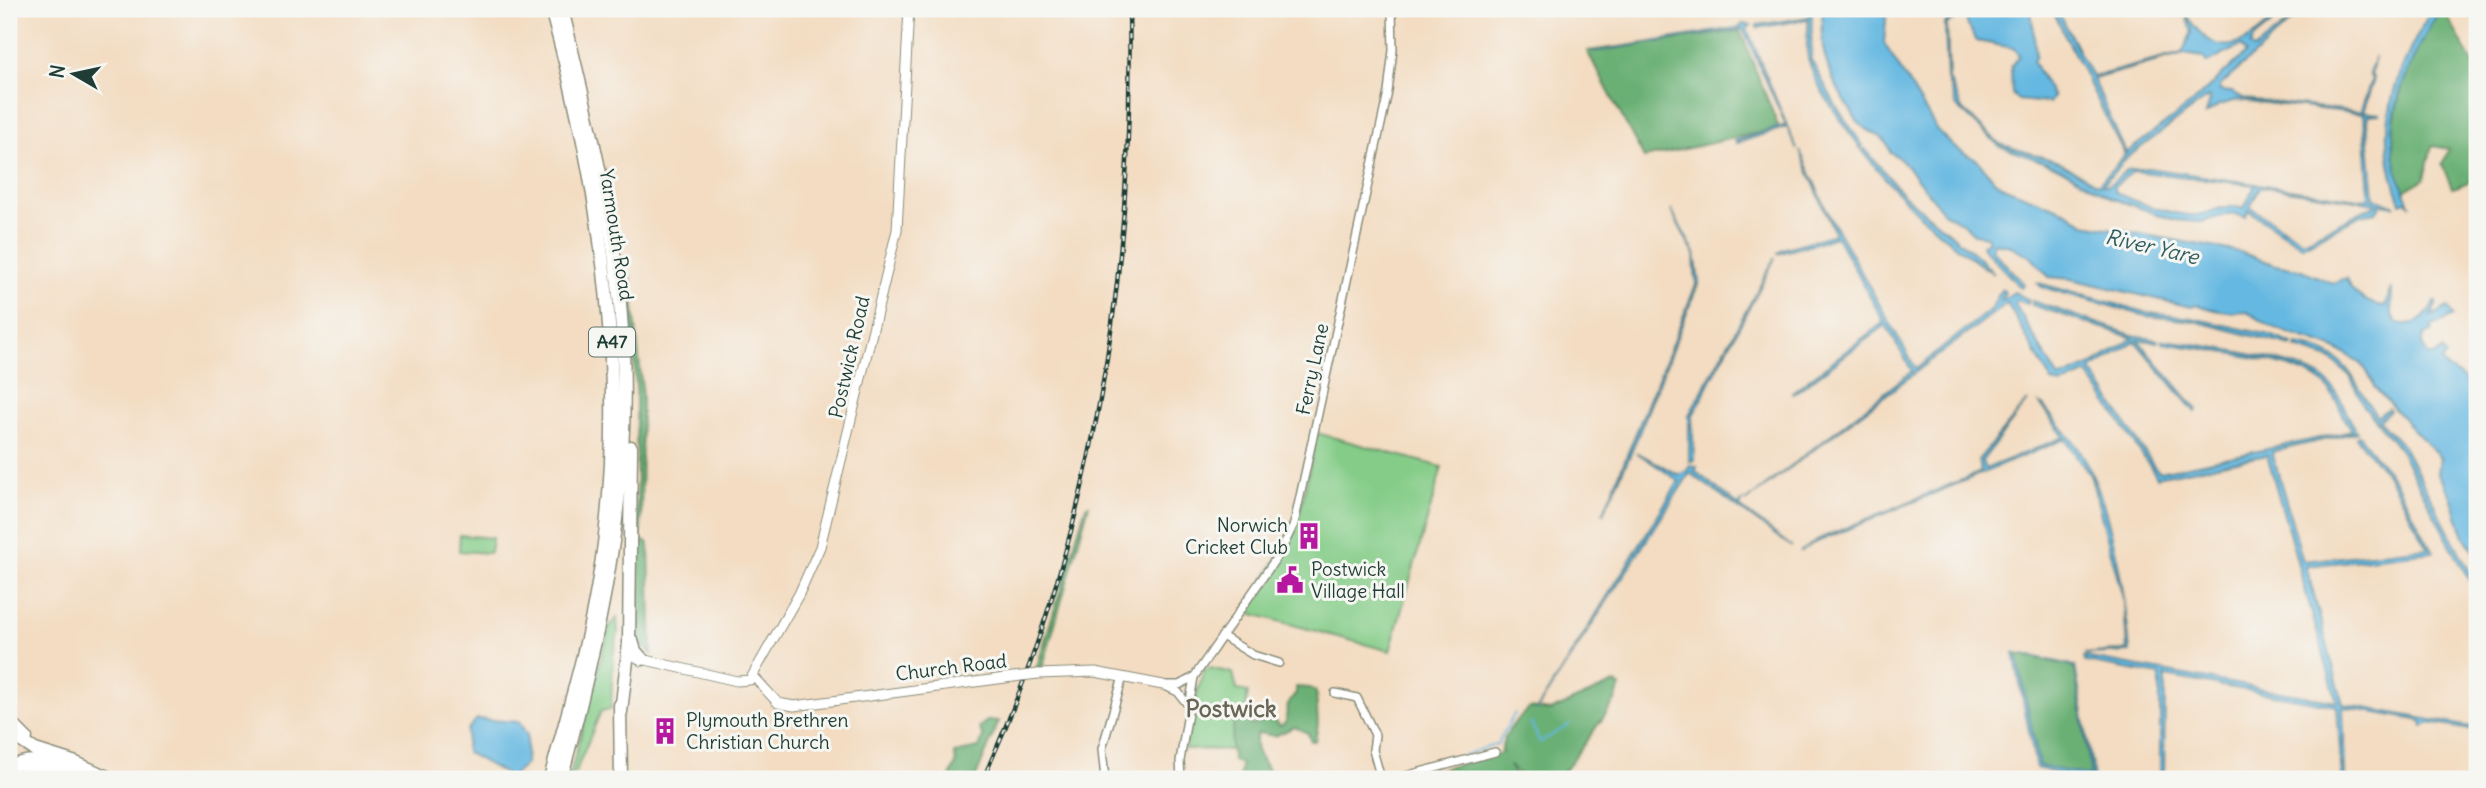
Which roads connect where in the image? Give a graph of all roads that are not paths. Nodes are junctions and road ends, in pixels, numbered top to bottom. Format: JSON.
{"nodes":[{"id":1,"x":551,"y":9,"type":"edge"},
{"id":2,"x":562,"y":9,"type":"edge"},
{"id":3,"x":909,"y":9,"type":"edge"},
{"id":4,"x":1392,"y":9,"type":"edge"},
{"id":5,"x":623,"y":352,"type":"junction"},
{"id":6,"x":629,"y":616,"type":"junction"},
{"id":7,"x":1222,"y":636,"type":"junction"},
{"id":8,"x":628,"y":657,"type":"junction"},
{"id":9,"x":645,"y":659,"type":"junction"},
{"id":10,"x":1279,"y":663,"type":"dead end"},
{"id":11,"x":627,"y":673,"type":"junction"},
{"id":12,"x":754,"y":677,"type":"junction"},
{"id":13,"x":1123,"y":677,"type":"junction"},
{"id":14,"x":1194,"y":677,"type":"junction"},
{"id":15,"x":577,"y":679,"type":"junction"},
{"id":16,"x":1163,"y":685,"type":"junction"},
{"id":17,"x":1335,"y":692,"type":"dead end"},
{"id":18,"x":1188,"y":705,"type":"junction"},
{"id":19,"x":621,"y":712,"type":"junction"},
{"id":20,"x":9,"y":721,"type":"edge"},
{"id":21,"x":10,"y":733,"type":"edge"},
{"id":22,"x":1494,"y":752,"type":"dead end"},
{"id":23,"x":76,"y":763,"type":"junction"},
{"id":24,"x":12,"y":773,"type":"edge"},
{"id":25,"x":75,"y":779,"type":"edge"},
{"id":26,"x":87,"y":779,"type":"edge"},
{"id":27,"x":112,"y":779,"type":"edge"},
{"id":28,"x":543,"y":779,"type":"edge"},
{"id":29,"x":550,"y":779,"type":"edge"},
{"id":30,"x":561,"y":779,"type":"edge"},
{"id":31,"x":621,"y":779,"type":"edge"},
{"id":32,"x":1105,"y":779,"type":"edge"},
{"id":33,"x":1181,"y":779,"type":"edge"},
{"id":34,"x":1381,"y":779,"type":"edge"},
{"id":35,"x":1394,"y":779,"type":"edge"}],
"edges":[{"from":1,"to":15,"type":"highway","name":"Yarmouth Road","number":"A47"},
{"from":2,"to":5,"type":"highway","name":"Yarmouth Road","number":"A47"},
{"from":3,"to":12,"type":"street","name":"Postwick Road"},
{"from":4,"to":7,"type":"street","name":"Ferry Lane"},
{"from":5,"to":6,"type":"highway","number":"A47"},
{"from":5,"to":30,"type":"highway","number":"A47"},
{"from":6,"to":8,"type":"highway","number":"A47"},
{"from":6,"to":9,"type":"highway","number":"A47"},
{"from":7,"to":10,"type":"street"},
{"from":7,"to":14,"type":"street","name":"Ferry Lane"},
{"from":8,"to":9,"type":"street"},
{"from":8,"to":11,"type":"highway"},
{"from":8,"to":19,"type":"highway"},
{"from":9,"to":11,"type":"street"},
{"from":9,"to":12,"type":"street"},
{"from":11,"to":19,"type":"highway"},
{"from":12,"to":13,"type":"street","name":"Church Road","bridge":true},
{"from":13,"to":16,"type":"street","name":"Church Road"},
{"from":13,"to":32,"type":"street"},
{"from":14,"to":16,"type":"street"},
{"from":14,"to":18,"type":"street"},
{"from":15,"to":28,"type":"highway","number":"A47"},
{"from":15,"to":29,"type":"highway","number":"A47"},
{"from":16,"to":18,"type":"street"},
{"from":17,"to":34,"type":"street"},
{"from":18,"to":33,"type":"street"},
{"from":19,"to":31,"type":"highway"},
{"from":20,"to":23,"type":"highway"},
{"from":21,"to":23,"type":"highway"},
{"from":21,"to":24,"type":"highway"},
{"from":22,"to":35,"type":"street"},
{"from":23,"to":27,"type":"highway"},
{"from":24,"to":25,"type":"highway"},
{"from":24,"to":26,"type":"highway"}]}
